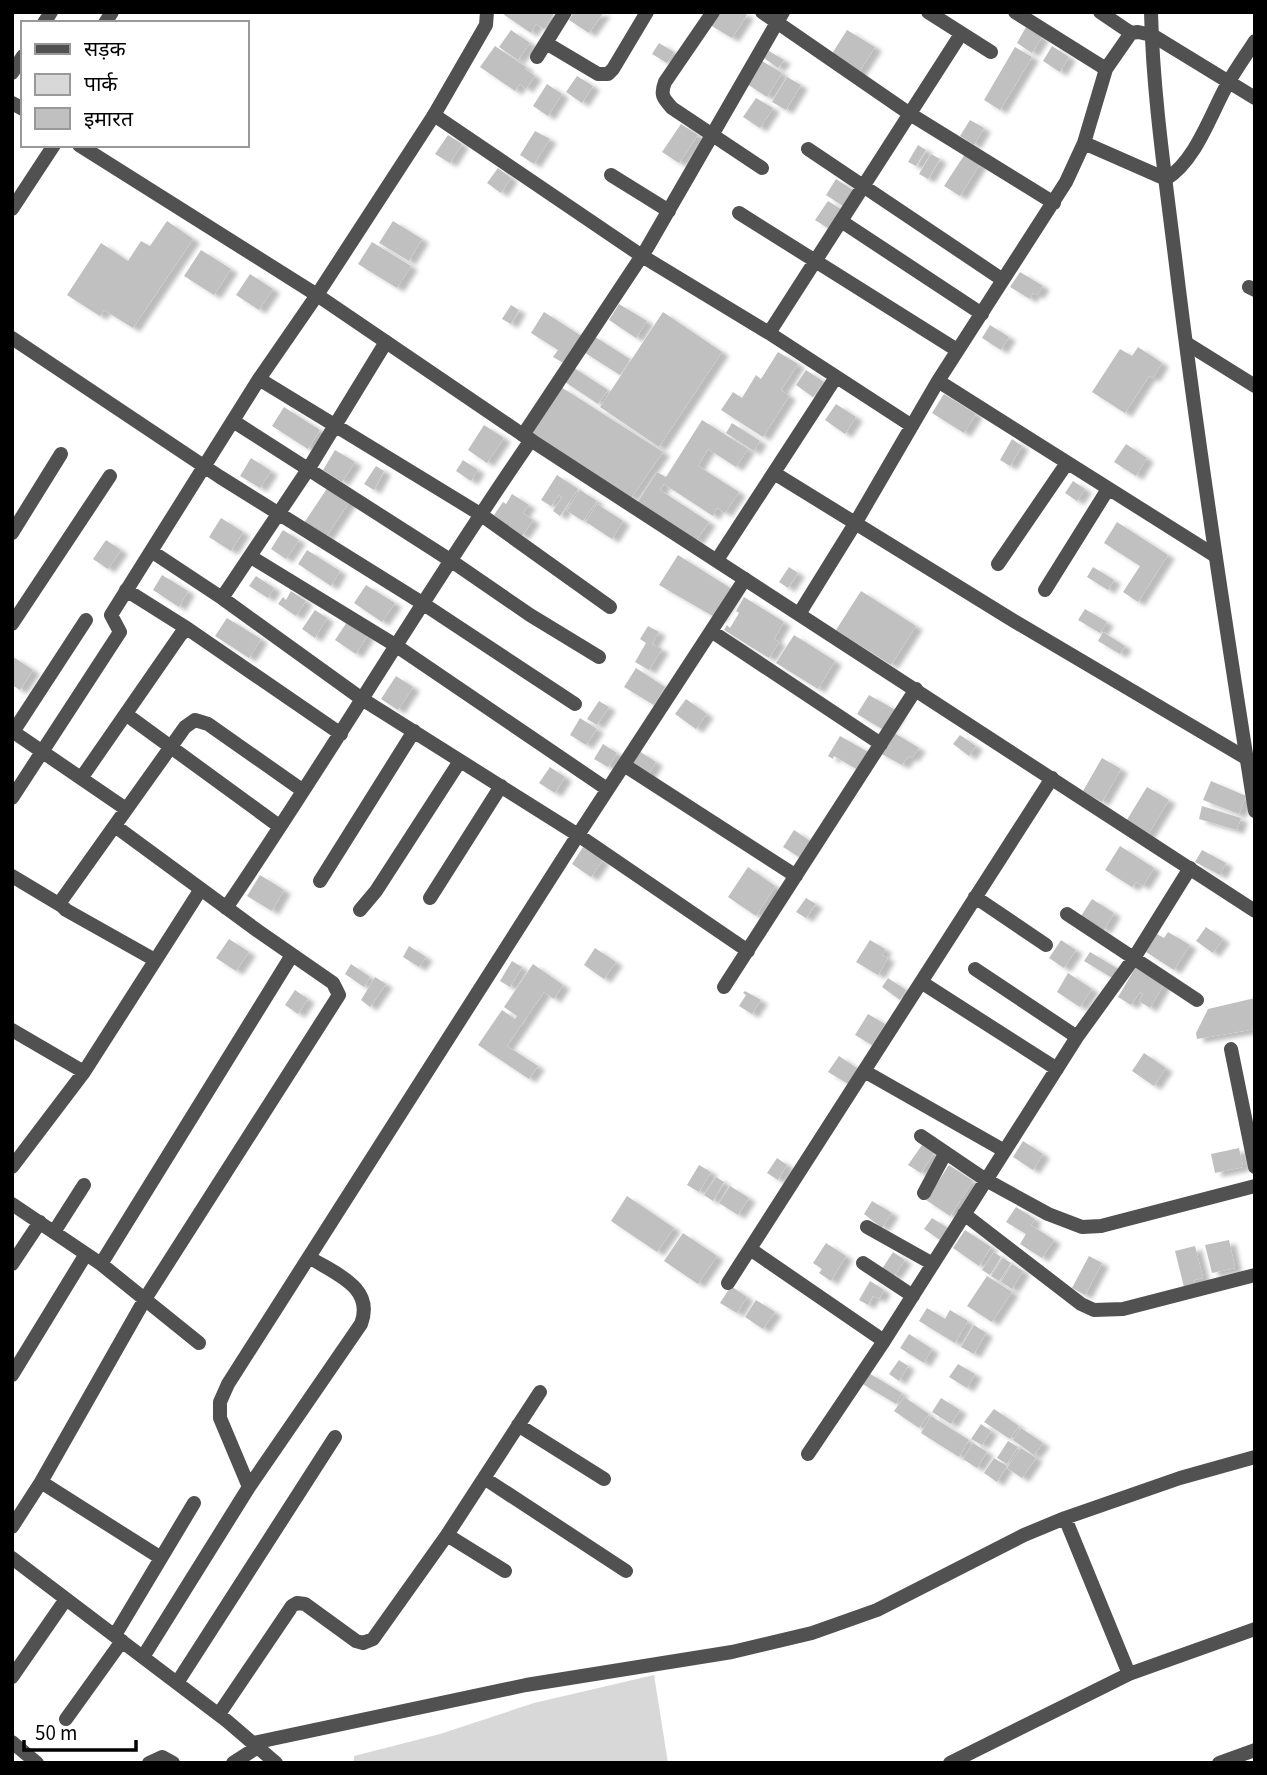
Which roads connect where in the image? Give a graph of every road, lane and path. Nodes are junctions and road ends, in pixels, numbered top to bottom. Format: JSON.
{"nodes":[{"id":1,"x":488,"y":12,"type":"edge"},
{"id":2,"x":565,"y":12,"type":"edge"},
{"id":3,"x":647,"y":12,"type":"edge"},
{"id":4,"x":712,"y":12,"type":"edge"},
{"id":5,"x":762,"y":12,"type":"edge"},
{"id":6,"x":928,"y":12,"type":"edge"},
{"id":7,"x":1015,"y":12,"type":"edge"},
{"id":8,"x":1100,"y":12,"type":"edge"},
{"id":9,"x":1151,"y":12,"type":"edge"},
{"id":10,"x":780,"y":17,"type":"edge"},
{"id":11,"x":1131,"y":33,"type":"junction"},
{"id":12,"x":961,"y":34,"type":"junction"},
{"id":13,"x":1152,"y":35,"type":"junction"},
{"id":14,"x":1255,"y":41,"type":"edge"},
{"id":15,"x":546,"y":43,"type":"junction"},
{"id":16,"x":991,"y":52,"type":"dead end"},
{"id":17,"x":537,"y":57,"type":"dead end"},
{"id":18,"x":1106,"y":69,"type":"junction"},
{"id":19,"x":1229,"y":82,"type":"junction"},
{"id":20,"x":1255,"y":98,"type":"edge"},
{"id":21,"x":910,"y":114,"type":"junction"},
{"id":22,"x":434,"y":115,"type":"junction"},
{"id":23,"x":713,"y":136,"type":"junction"},
{"id":24,"x":1084,"y":143,"type":"junction"},
{"id":25,"x":53,"y":147,"type":"edge"},
{"id":26,"x":82,"y":147,"type":"edge"},
{"id":27,"x":808,"y":149,"type":"dead end"},
{"id":28,"x":762,"y":168,"type":"dead end"},
{"id":29,"x":611,"y":175,"type":"dead end"},
{"id":30,"x":1166,"y":179,"type":"junction"},
{"id":31,"x":864,"y":186,"type":"junction"},
{"id":32,"x":1054,"y":203,"type":"junction"},
{"id":33,"x":12,"y":209,"type":"edge"},
{"id":34,"x":669,"y":211,"type":"junction"},
{"id":35,"x":740,"y":213,"type":"dead end"},
{"id":36,"x":841,"y":221,"type":"junction"},
{"id":37,"x":642,"y":256,"type":"junction"},
{"id":38,"x":817,"y":260,"type":"junction"},
{"id":39,"x":1003,"y":281,"type":"junction"},
{"id":40,"x":317,"y":295,"type":"junction"},
{"id":41,"x":982,"y":314,"type":"junction"},
{"id":42,"x":769,"y":333,"type":"junction"},
{"id":43,"x":12,"y":338,"type":"edge"},
{"id":44,"x":387,"y":342,"type":"junction"},
{"id":45,"x":1186,"y":343,"type":"junction"},
{"id":46,"x":957,"y":350,"type":"junction"},
{"id":47,"x":836,"y":377,"type":"junction"},
{"id":48,"x":259,"y":379,"type":"junction"},
{"id":49,"x":938,"y":381,"type":"junction"},
{"id":50,"x":1255,"y":386,"type":"edge"},
{"id":51,"x":233,"y":421,"type":"junction"},
{"id":52,"x":335,"y":426,"type":"junction"},
{"id":53,"x":912,"y":426,"type":"junction"},
{"id":54,"x":527,"y":437,"type":"junction"},
{"id":55,"x":61,"y":454,"type":"dead end"},
{"id":56,"x":1067,"y":463,"type":"junction"},
{"id":57,"x":205,"y":466,"type":"junction"},
{"id":58,"x":309,"y":468,"type":"junction"},
{"id":59,"x":774,"y":473,"type":"junction"},
{"id":60,"x":110,"y":476,"type":"dead end"},
{"id":61,"x":1108,"y":489,"type":"junction"},
{"id":62,"x":279,"y":514,"type":"junction"},
{"id":63,"x":480,"y":514,"type":"junction"},
{"id":64,"x":856,"y":522,"type":"junction"},
{"id":65,"x":12,"y":533,"type":"edge"},
{"id":66,"x":151,"y":551,"type":"junction"},
{"id":67,"x":1214,"y":555,"type":"junction"},
{"id":68,"x":251,"y":557,"type":"junction"},
{"id":69,"x":450,"y":560,"type":"junction"},
{"id":70,"x":717,"y":560,"type":"junction"},
{"id":71,"x":998,"y":564,"type":"dead end"},
{"id":72,"x":745,"y":579,"type":"junction"},
{"id":73,"x":127,"y":590,"type":"junction"},
{"id":74,"x":1045,"y":590,"type":"dead end"},
{"id":75,"x":222,"y":598,"type":"junction"},
{"id":76,"x":422,"y":603,"type":"junction"},
{"id":77,"x":610,"y":607,"type":"dead end"},
{"id":78,"x":799,"y":614,"type":"junction"},
{"id":79,"x":86,"y":620,"type":"dead end"},
{"id":80,"x":12,"y":624,"type":"edge"},
{"id":81,"x":188,"y":629,"type":"junction"},
{"id":82,"x":711,"y":631,"type":"junction"},
{"id":83,"x":395,"y":645,"type":"junction"},
{"id":84,"x":599,"y":657,"type":"dead end"},
{"id":85,"x":916,"y":689,"type":"junction"},
{"id":86,"x":362,"y":699,"type":"junction"},
{"id":87,"x":575,"y":704,"type":"dead end"},
{"id":88,"x":127,"y":715,"type":"junction"},
{"id":89,"x":414,"y":731,"type":"junction"},
{"id":90,"x":13,"y":732,"type":"edge"},
{"id":91,"x":341,"y":734,"type":"junction"},
{"id":92,"x":881,"y":744,"type":"junction"},
{"id":93,"x":169,"y":747,"type":"junction"},
{"id":94,"x":42,"y":753,"type":"junction"},
{"id":95,"x":1246,"y":758,"type":"junction"},
{"id":96,"x":460,"y":761,"type":"junction"},
{"id":97,"x":624,"y":765,"type":"junction"},
{"id":98,"x":82,"y":777,"type":"junction"},
{"id":99,"x":1052,"y":778,"type":"junction"},
{"id":100,"x":501,"y":786,"type":"junction"},
{"id":101,"x":607,"y":789,"type":"junction"},
{"id":102,"x":302,"y":790,"type":"junction"},
{"id":103,"x":12,"y":798,"type":"edge"},
{"id":104,"x":126,"y":809,"type":"junction"},
{"id":105,"x":1255,"y":811,"type":"edge"},
{"id":106,"x":115,"y":826,"type":"junction"},
{"id":107,"x":279,"y":826,"type":"junction"},
{"id":108,"x":578,"y":835,"type":"junction"},
{"id":109,"x":1190,"y":868,"type":"junction"},
{"id":110,"x":12,"y":876,"type":"edge"},
{"id":111,"x":796,"y":876,"type":"junction"},
{"id":112,"x":320,"y":881,"type":"dead end"},
{"id":113,"x":201,"y":888,"type":"junction"},
{"id":114,"x":975,"y":897,"type":"junction"},
{"id":115,"x":430,"y":898,"type":"dead end"},
{"id":116,"x":62,"y":906,"type":"junction"},
{"id":117,"x":226,"y":908,"type":"junction"},
{"id":118,"x":360,"y":909,"type":"dead end"},
{"id":119,"x":1255,"y":911,"type":"edge"},
{"id":120,"x":1068,"y":914,"type":"dead end"},
{"id":121,"x":1046,"y":944,"type":"dead end"},
{"id":122,"x":748,"y":950,"type":"junction"},
{"id":123,"x":292,"y":956,"type":"junction"},
{"id":124,"x":1134,"y":958,"type":"junction"},
{"id":125,"x":155,"y":960,"type":"junction"},
{"id":126,"x":975,"y":969,"type":"dead end"},
{"id":127,"x":921,"y":982,"type":"junction"},
{"id":128,"x":724,"y":987,"type":"dead end"},
{"id":129,"x":1197,"y":1000,"type":"dead end"},
{"id":130,"x":12,"y":1030,"type":"edge"},
{"id":131,"x":1077,"y":1037,"type":"junction"},
{"id":132,"x":1231,"y":1049,"type":"dead end"},
{"id":133,"x":1057,"y":1069,"type":"junction"},
{"id":134,"x":864,"y":1071,"type":"junction"},
{"id":135,"x":84,"y":1072,"type":"junction"},
{"id":136,"x":921,"y":1136,"type":"dead end"},
{"id":137,"x":1003,"y":1150,"type":"junction"},
{"id":138,"x":945,"y":1154,"type":"junction"},
{"id":139,"x":12,"y":1167,"type":"edge"},
{"id":140,"x":1255,"y":1167,"type":"edge"},
{"id":141,"x":986,"y":1180,"type":"junction"},
{"id":142,"x":84,"y":1185,"type":"dead end"},
{"id":143,"x":1255,"y":1186,"type":"edge"},
{"id":144,"x":924,"y":1193,"type":"dead end"},
{"id":145,"x":12,"y":1204,"type":"edge"},
{"id":146,"x":964,"y":1214,"type":"junction"},
{"id":147,"x":40,"y":1222,"type":"junction"},
{"id":148,"x":867,"y":1227,"type":"dead end"},
{"id":149,"x":54,"y":1232,"type":"junction"},
{"id":150,"x":750,"y":1249,"type":"junction"},
{"id":151,"x":86,"y":1254,"type":"junction"},
{"id":152,"x":309,"y":1257,"type":"junction"},
{"id":153,"x":863,"y":1263,"type":"dead end"},
{"id":154,"x":12,"y":1264,"type":"edge"},
{"id":155,"x":101,"y":1264,"type":"junction"},
{"id":156,"x":933,"y":1265,"type":"junction"},
{"id":157,"x":1255,"y":1275,"type":"edge"},
{"id":158,"x":728,"y":1283,"type":"dead end"},
{"id":159,"x":913,"y":1296,"type":"junction"},
{"id":160,"x":145,"y":1299,"type":"junction"},
{"id":161,"x":884,"y":1341,"type":"junction"},
{"id":162,"x":199,"y":1343,"type":"dead end"},
{"id":163,"x":12,"y":1375,"type":"edge"},
{"id":164,"x":540,"y":1392,"type":"dead end"},
{"id":165,"x":519,"y":1425,"type":"junction"},
{"id":166,"x":335,"y":1437,"type":"dead end"},
{"id":167,"x":808,"y":1454,"type":"dead end"},
{"id":168,"x":1255,"y":1457,"type":"edge"},
{"id":169,"x":484,"y":1478,"type":"junction"},
{"id":170,"x":604,"y":1479,"type":"dead end"},
{"id":171,"x":41,"y":1482,"type":"junction"},
{"id":172,"x":249,"y":1487,"type":"junction"},
{"id":173,"x":194,"y":1503,"type":"dead end"},
{"id":174,"x":1065,"y":1518,"type":"junction"},
{"id":175,"x":12,"y":1527,"type":"edge"},
{"id":176,"x":447,"y":1535,"type":"junction"},
{"id":177,"x":161,"y":1558,"type":"junction"},
{"id":178,"x":15,"y":1565,"type":"edge"},
{"id":179,"x":505,"y":1571,"type":"dead end"},
{"id":180,"x":626,"y":1571,"type":"dead end"},
{"id":181,"x":66,"y":1599,"type":"junction"},
{"id":182,"x":1255,"y":1629,"type":"edge"},
{"id":183,"x":118,"y":1638,"type":"junction"},
{"id":184,"x":143,"y":1657,"type":"junction"},
{"id":185,"x":1129,"y":1675,"type":"junction"},
{"id":186,"x":12,"y":1677,"type":"edge"},
{"id":187,"x":177,"y":1682,"type":"junction"},
{"id":188,"x":219,"y":1714,"type":"junction"},
{"id":189,"x":66,"y":1719,"type":"dead end"},
{"id":190,"x":12,"y":1742,"type":"edge"},
{"id":191,"x":255,"y":1745,"type":"junction"},
{"id":192,"x":1255,"y":1750,"type":"edge"},
{"id":193,"x":1221,"y":1762,"type":"edge"},
{"id":194,"x":37,"y":1763,"type":"edge"},
{"id":195,"x":149,"y":1763,"type":"edge"},
{"id":196,"x":173,"y":1763,"type":"edge"},
{"id":197,"x":233,"y":1763,"type":"edge"},
{"id":198,"x":276,"y":1763,"type":"edge"},
{"id":199,"x":950,"y":1763,"type":"edge"}],
"edges":[{"from":1,"to":22,"type":"street"},
{"from":2,"to":15,"type":"street"},
{"from":3,"to":15,"type":"street"},
{"from":4,"to":23,"type":"street"},
{"from":5,"to":10,"type":"street"},
{"from":6,"to":12,"type":"street"},
{"from":7,"to":18,"type":"street"},
{"from":8,"to":11,"type":"street"},
{"from":9,"to":13,"type":"street"},
{"from":10,"to":21,"type":"street"},
{"from":10,"to":23,"type":"street"},
{"from":11,"to":13,"type":"street"},
{"from":11,"to":18,"type":"street"},
{"from":12,"to":16,"type":"street"},
{"from":12,"to":21,"type":"street"},
{"from":13,"to":19,"type":"street"},
{"from":13,"to":30,"type":"street"},
{"from":14,"to":19,"type":"street"},
{"from":15,"to":17,"type":"street"},
{"from":18,"to":24,"type":"street"},
{"from":19,"to":20,"type":"street"},
{"from":19,"to":30,"type":"street"},
{"from":21,"to":31,"type":"street"},
{"from":21,"to":32,"type":"street"},
{"from":22,"to":37,"type":"street"},
{"from":22,"to":40,"type":"street"},
{"from":23,"to":28,"type":"street"},
{"from":23,"to":34,"type":"street"},
{"from":24,"to":30,"type":"street"},
{"from":24,"to":32,"type":"street"},
{"from":25,"to":33,"type":"street"},
{"from":26,"to":40,"type":"street"},
{"from":27,"to":31,"type":"street"},
{"from":29,"to":34,"type":"street"},
{"from":30,"to":45,"type":"street"},
{"from":31,"to":36,"type":"street"},
{"from":31,"to":39,"type":"street"},
{"from":32,"to":39,"type":"street"},
{"from":34,"to":37,"type":"street"},
{"from":35,"to":38,"type":"street"},
{"from":36,"to":38,"type":"street"},
{"from":36,"to":41,"type":"street"},
{"from":37,"to":42,"type":"street"},
{"from":37,"to":54,"type":"street"},
{"from":38,"to":42,"type":"street"},
{"from":38,"to":46,"type":"street"},
{"from":39,"to":41,"type":"street"},
{"from":40,"to":44,"type":"street"},
{"from":40,"to":48,"type":"street"},
{"from":41,"to":46,"type":"street"},
{"from":42,"to":47,"type":"street"},
{"from":43,"to":57,"type":"street"},
{"from":44,"to":52,"type":"street"},
{"from":44,"to":54,"type":"street"},
{"from":45,"to":50,"type":"street"},
{"from":45,"to":67,"type":"street"},
{"from":46,"to":49,"type":"street"},
{"from":47,"to":53,"type":"street"},
{"from":47,"to":59,"type":"street"},
{"from":48,"to":51,"type":"street"},
{"from":48,"to":52,"type":"street"},
{"from":49,"to":53,"type":"street"},
{"from":49,"to":56,"type":"street"},
{"from":51,"to":57,"type":"street"},
{"from":51,"to":58,"type":"street"},
{"from":52,"to":58,"type":"street"},
{"from":52,"to":63,"type":"street"},
{"from":53,"to":64,"type":"street"},
{"from":54,"to":63,"type":"street"},
{"from":54,"to":70,"type":"street"},
{"from":55,"to":65,"type":"street"},
{"from":56,"to":61,"type":"street"},
{"from":56,"to":71,"type":"street"},
{"from":57,"to":62,"type":"street"},
{"from":57,"to":66,"type":"street"},
{"from":58,"to":62,"type":"street"},
{"from":58,"to":69,"type":"street"},
{"from":59,"to":64,"type":"street"},
{"from":59,"to":70,"type":"street"},
{"from":60,"to":80,"type":"street"},
{"from":61,"to":67,"type":"street"},
{"from":61,"to":74,"type":"street"},
{"from":62,"to":68,"type":"street"},
{"from":62,"to":76,"type":"street"},
{"from":63,"to":69,"type":"street"},
{"from":63,"to":77,"type":"street"},
{"from":64,"to":78,"type":"street"},
{"from":64,"to":95,"type":"street"},
{"from":66,"to":73,"type":"street"},
{"from":66,"to":75,"type":"street"},
{"from":67,"to":95,"type":"street"},
{"from":68,"to":75,"type":"street"},
{"from":68,"to":83,"type":"street"},
{"from":69,"to":76,"type":"street"},
{"from":69,"to":84,"type":"street"},
{"from":70,"to":72,"type":"street"},
{"from":72,"to":78,"type":"street"},
{"from":72,"to":82,"type":"street"},
{"from":73,"to":81,"type":"street"},
{"from":73,"to":94,"type":"street"},
{"from":75,"to":86,"type":"street"},
{"from":76,"to":83,"type":"street"},
{"from":76,"to":87,"type":"street"},
{"from":78,"to":85,"type":"street"},
{"from":79,"to":90,"type":"street"},
{"from":81,"to":88,"type":"street"},
{"from":81,"to":91,"type":"street"},
{"from":82,"to":92,"type":"street"},
{"from":82,"to":97,"type":"street"},
{"from":83,"to":86,"type":"street"},
{"from":83,"to":101,"type":"street"},
{"from":85,"to":92,"type":"street"},
{"from":85,"to":99,"type":"street"},
{"from":86,"to":89,"type":"street"},
{"from":86,"to":91,"type":"street"},
{"from":88,"to":93,"type":"street"},
{"from":88,"to":98,"type":"street"},
{"from":89,"to":96,"type":"street"},
{"from":89,"to":112,"type":"street"},
{"from":90,"to":94,"type":"street"},
{"from":91,"to":102,"type":"street"},
{"from":92,"to":111,"type":"street"},
{"from":93,"to":102,"type":"street"},
{"from":93,"to":104,"type":"street"},
{"from":93,"to":107,"type":"street"},
{"from":94,"to":98,"type":"street"},
{"from":94,"to":103,"type":"street"},
{"from":95,"to":105,"type":"street"},
{"from":96,"to":100,"type":"street"},
{"from":96,"to":118,"type":"street"},
{"from":97,"to":101,"type":"street"},
{"from":97,"to":111,"type":"street"},
{"from":98,"to":104,"type":"street"},
{"from":99,"to":109,"type":"street"},
{"from":99,"to":114,"type":"street"},
{"from":100,"to":108,"type":"street"},
{"from":100,"to":115,"type":"street"},
{"from":101,"to":108,"type":"street"},
{"from":102,"to":107,"type":"street"},
{"from":104,"to":106,"type":"street"},
{"from":106,"to":113,"type":"street"},
{"from":106,"to":116,"type":"street"},
{"from":107,"to":117,"type":"street"},
{"from":108,"to":122,"type":"street"},
{"from":108,"to":152,"type":"street"},
{"from":109,"to":119,"type":"street"},
{"from":109,"to":124,"type":"street"},
{"from":110,"to":116,"type":"street"},
{"from":111,"to":122,"type":"street"},
{"from":113,"to":117,"type":"street"},
{"from":113,"to":125,"type":"street"},
{"from":114,"to":121,"type":"street"},
{"from":114,"to":127,"type":"street"},
{"from":116,"to":125,"type":"street"},
{"from":117,"to":123,"type":"street"},
{"from":120,"to":124,"type":"street"},
{"from":122,"to":128,"type":"street"},
{"from":123,"to":155,"type":"street"},
{"from":123,"to":160,"type":"street"},
{"from":124,"to":129,"type":"street"},
{"from":124,"to":131,"type":"street"},
{"from":125,"to":135,"type":"street"},
{"from":126,"to":131,"type":"street"},
{"from":127,"to":133,"type":"street"},
{"from":127,"to":134,"type":"street"},
{"from":130,"to":135,"type":"street"},
{"from":131,"to":133,"type":"street"},
{"from":132,"to":140,"type":"street"},
{"from":133,"to":137,"type":"street"},
{"from":134,"to":137,"type":"street"},
{"from":134,"to":150,"type":"street"},
{"from":135,"to":139,"type":"street"},
{"from":136,"to":138,"type":"street"},
{"from":137,"to":141,"type":"street"},
{"from":138,"to":141,"type":"street"},
{"from":138,"to":144,"type":"street"},
{"from":141,"to":143,"type":"street"},
{"from":141,"to":146,"type":"street"},
{"from":142,"to":149,"type":"street"},
{"from":145,"to":147,"type":"street"},
{"from":146,"to":156,"type":"street"},
{"from":146,"to":157,"type":"street"},
{"from":147,"to":149,"type":"street"},
{"from":147,"to":154,"type":"street"},
{"from":148,"to":156,"type":"street"},
{"from":149,"to":151,"type":"street"},
{"from":150,"to":158,"type":"street"},
{"from":150,"to":161,"type":"street"},
{"from":151,"to":155,"type":"street"},
{"from":151,"to":163,"type":"street"},
{"from":152,"to":172,"type":"street"},
{"from":152,"to":172,"type":"street"},
{"from":153,"to":159,"type":"street"},
{"from":155,"to":160,"type":"street"},
{"from":156,"to":159,"type":"street"},
{"from":159,"to":161,"type":"street"},
{"from":160,"to":162,"type":"street"},
{"from":160,"to":171,"type":"street"},
{"from":161,"to":167,"type":"street"},
{"from":164,"to":165,"type":"street"},
{"from":165,"to":169,"type":"street"},
{"from":165,"to":170,"type":"street"},
{"from":166,"to":187,"type":"street"},
{"from":168,"to":174,"type":"street"},
{"from":169,"to":176,"type":"street"},
{"from":169,"to":180,"type":"street"},
{"from":171,"to":175,"type":"street"},
{"from":171,"to":177,"type":"street"},
{"from":172,"to":184,"type":"street"},
{"from":173,"to":177,"type":"street"},
{"from":174,"to":185,"type":"street"},
{"from":174,"to":191,"type":"street"},
{"from":176,"to":179,"type":"street"},
{"from":176,"to":188,"type":"street"},
{"from":177,"to":183,"type":"street"},
{"from":178,"to":181,"type":"street"},
{"from":181,"to":183,"type":"street"},
{"from":181,"to":186,"type":"street"},
{"from":182,"to":185,"type":"street"},
{"from":183,"to":184,"type":"street"},
{"from":183,"to":189,"type":"street"},
{"from":184,"to":187,"type":"street"},
{"from":185,"to":199,"type":"street"},
{"from":187,"to":188,"type":"street"},
{"from":188,"to":191,"type":"street"},
{"from":190,"to":194,"type":"street"},
{"from":191,"to":197,"type":"street"},
{"from":191,"to":198,"type":"street"},
{"from":192,"to":193,"type":"street"},
{"from":195,"to":196,"type":"street"}]}
